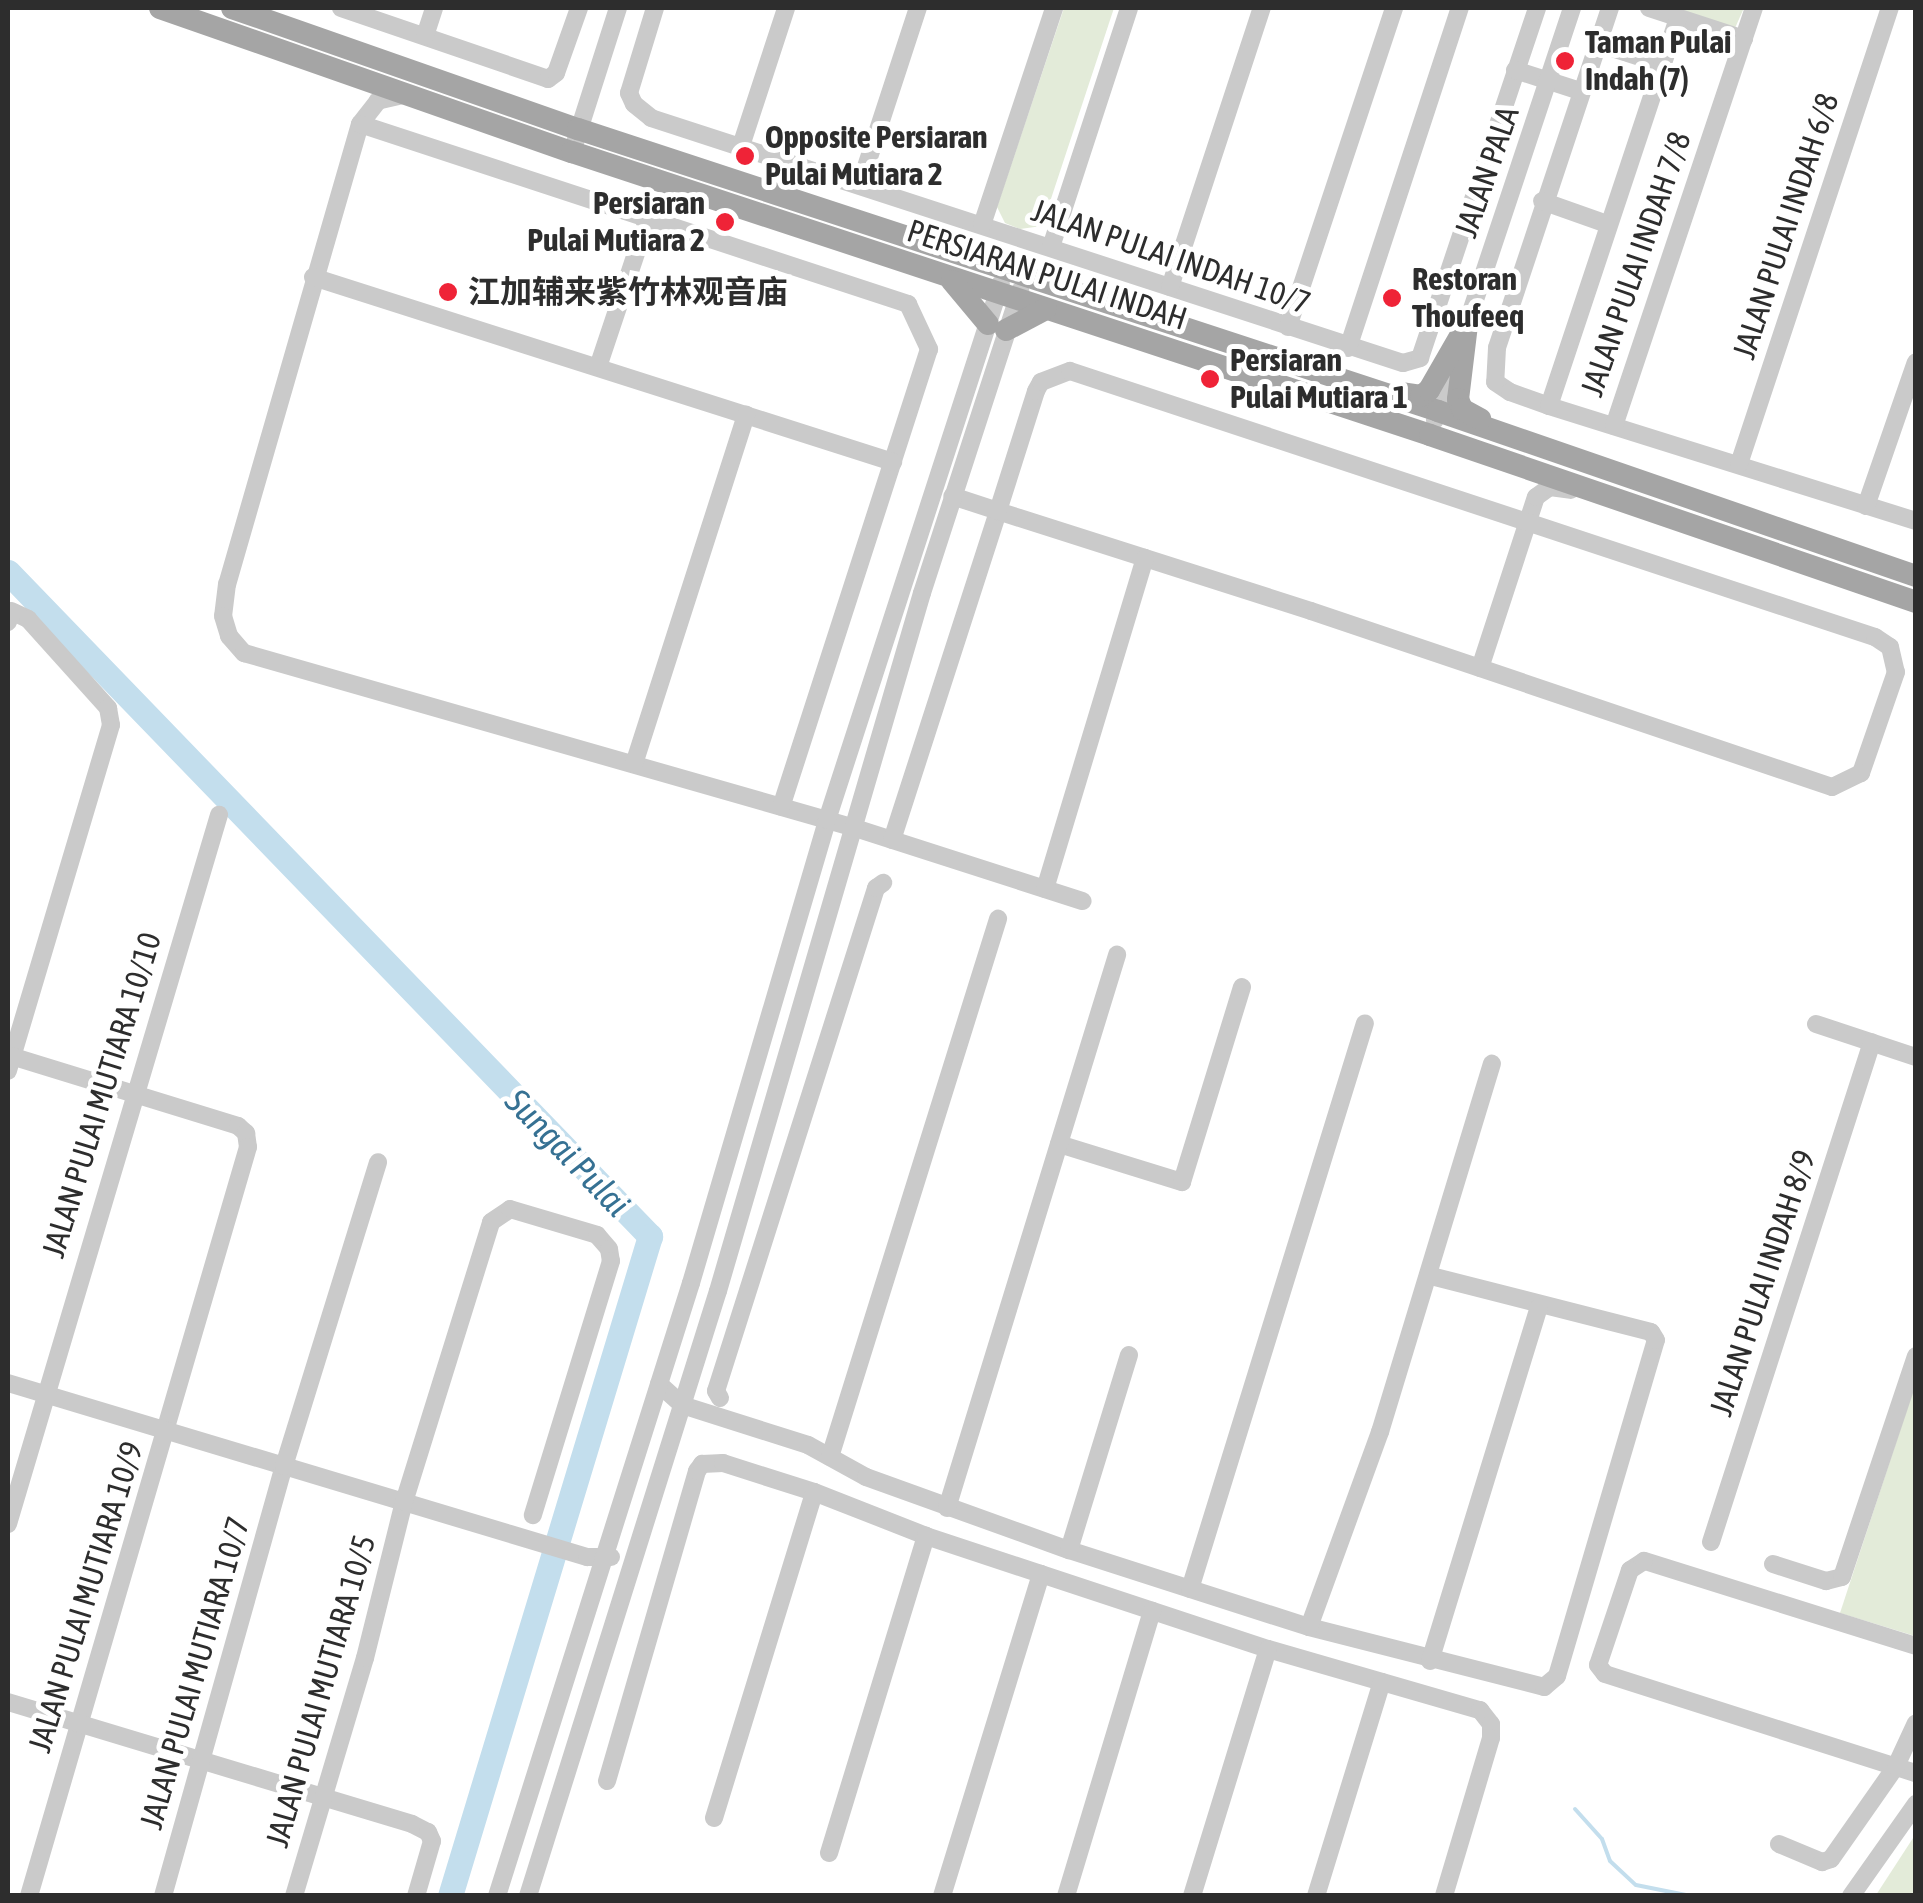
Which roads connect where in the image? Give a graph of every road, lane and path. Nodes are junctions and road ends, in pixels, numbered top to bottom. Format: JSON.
{"nodes":[{"id":1,"x":160,"y":8,"type":"edge"},
{"id":2,"x":232,"y":8,"type":"edge"},
{"id":3,"x":340,"y":8,"type":"edge"},
{"id":4,"x":434,"y":8,"type":"edge"},
{"id":5,"x":578,"y":8,"type":"edge"},
{"id":6,"x":618,"y":8,"type":"edge"},
{"id":7,"x":655,"y":8,"type":"edge"},
{"id":8,"x":786,"y":8,"type":"edge"},
{"id":9,"x":918,"y":8,"type":"edge"},
{"id":10,"x":1054,"y":8,"type":"edge"},
{"id":11,"x":1129,"y":8,"type":"edge"},
{"id":12,"x":1262,"y":8,"type":"edge"},
{"id":13,"x":1394,"y":8,"type":"edge"},
{"id":14,"x":1460,"y":8,"type":"edge"},
{"id":15,"x":1537,"y":8,"type":"edge"},
{"id":16,"x":1572,"y":8,"type":"edge"},
{"id":17,"x":1610,"y":8,"type":"edge"},
{"id":18,"x":1648,"y":8,"type":"edge"},
{"id":19,"x":1754,"y":8,"type":"edge"},
{"id":20,"x":1890,"y":8,"type":"edge"},
{"id":21,"x":1678,"y":18,"type":"junction"},
{"id":22,"x":425,"y":36,"type":"junction"},
{"id":23,"x":1744,"y":39,"type":"junction"},
{"id":24,"x":1596,"y":43,"type":"junction"},
{"id":25,"x":1662,"y":64,"type":"junction"},
{"id":26,"x":1516,"y":70,"type":"junction"},
{"id":27,"x":1548,"y":80,"type":"junction"},
{"id":28,"x":1580,"y":92,"type":"junction"},
{"id":29,"x":413,"y":96,"type":"junction"},
{"id":30,"x":360,"y":124,"type":"junction"},
{"id":31,"x":575,"y":140,"type":"junction"},
{"id":32,"x":741,"y":146,"type":"junction"},
{"id":33,"x":860,"y":184,"type":"junction"},
{"id":34,"x":1542,"y":201,"type":"junction"},
{"id":35,"x":649,"y":215,"type":"junction"},
{"id":36,"x":1608,"y":224,"type":"junction"},
{"id":37,"x":982,"y":225,"type":"junction"},
{"id":38,"x":1050,"y":247,"type":"junction"},
{"id":39,"x":1015,"y":273,"type":"junction"},
{"id":40,"x":312,"y":277,"type":"junction"},
{"id":41,"x":946,"y":277,"type":"junction"},
{"id":42,"x":1170,"y":287,"type":"junction"},
{"id":43,"x":1007,"y":297,"type":"junction"},
{"id":44,"x":1046,"y":309,"type":"junction"},
{"id":45,"x":1467,"y":325,"type":"junction"},
{"id":46,"x":997,"y":327,"type":"junction"},
{"id":47,"x":1288,"y":327,"type":"junction"},
{"id":48,"x":1348,"y":348,"type":"junction"},
{"id":49,"x":1916,"y":362,"type":"edge"},
{"id":50,"x":598,"y":367,"type":"junction"},
{"id":51,"x":1359,"y":386,"type":"junction"},
{"id":52,"x":1549,"y":406,"type":"junction"},
{"id":53,"x":1438,"y":411,"type":"junction"},
{"id":54,"x":746,"y":414,"type":"junction"},
{"id":55,"x":1614,"y":426,"type":"junction"},
{"id":56,"x":1430,"y":435,"type":"junction"},
{"id":57,"x":1519,"y":440,"type":"junction"},
{"id":58,"x":893,"y":462,"type":"junction"},
{"id":59,"x":1739,"y":464,"type":"junction"},
{"id":60,"x":952,"y":496,"type":"junction"},
{"id":61,"x":1619,"y":500,"type":"junction"},
{"id":62,"x":1866,"y":506,"type":"junction"},
{"id":63,"x":998,"y":511,"type":"junction"},
{"id":64,"x":1527,"y":521,"type":"junction"},
{"id":65,"x":1916,"y":521,"type":"edge"},
{"id":66,"x":1145,"y":558,"type":"junction"},
{"id":67,"x":1916,"y":576,"type":"edge"},
{"id":68,"x":1916,"y":602,"type":"edge"},
{"id":69,"x":9,"y":616,"type":"edge"},
{"id":70,"x":1480,"y":668,"type":"junction"},
{"id":71,"x":634,"y":764,"type":"junction"},
{"id":72,"x":781,"y":807,"type":"junction"},
{"id":73,"x":219,"y":814,"type":"dead end"},
{"id":74,"x":827,"y":820,"type":"junction"},
{"id":75,"x":855,"y":828,"type":"junction"},
{"id":76,"x":892,"y":840,"type":"junction"},
{"id":77,"x":882,"y":883,"type":"dead end"},
{"id":78,"x":1045,"y":889,"type":"junction"},
{"id":79,"x":1083,"y":902,"type":"dead end"},
{"id":80,"x":998,"y":919,"type":"dead end"},
{"id":81,"x":1117,"y":955,"type":"dead end"},
{"id":82,"x":1242,"y":987,"type":"dead end"},
{"id":83,"x":1365,"y":1024,"type":"dead end"},
{"id":84,"x":1816,"y":1024,"type":"dead end"},
{"id":85,"x":1872,"y":1042,"type":"junction"},
{"id":86,"x":1916,"y":1056,"type":"edge"},
{"id":87,"x":10,"y":1064,"type":"edge"},
{"id":88,"x":1492,"y":1064,"type":"dead end"},
{"id":89,"x":134,"y":1094,"type":"junction"},
{"id":90,"x":1059,"y":1144,"type":"junction"},
{"id":91,"x":378,"y":1162,"type":"dead end"},
{"id":92,"x":1428,"y":1275,"type":"junction"},
{"id":93,"x":1539,"y":1307,"type":"junction"},
{"id":94,"x":1129,"y":1355,"type":"dead end"},
{"id":95,"x":1916,"y":1356,"type":"edge"},
{"id":96,"x":694,"y":1366,"type":"junction"},
{"id":97,"x":8,"y":1383,"type":"edge"},
{"id":98,"x":659,"y":1384,"type":"junction"},
{"id":99,"x":43,"y":1393,"type":"junction"},
{"id":100,"x":720,"y":1398,"type":"dead end"},
{"id":101,"x":682,"y":1406,"type":"junction"},
{"id":102,"x":721,"y":1420,"type":"junction"},
{"id":103,"x":166,"y":1431,"type":"junction"},
{"id":104,"x":671,"y":1439,"type":"junction"},
{"id":105,"x":830,"y":1457,"type":"junction"},
{"id":106,"x":284,"y":1466,"type":"junction"},
{"id":107,"x":814,"y":1492,"type":"junction"},
{"id":108,"x":404,"y":1502,"type":"junction"},
{"id":109,"x":947,"y":1508,"type":"junction"},
{"id":110,"x":533,"y":1515,"type":"dead end"},
{"id":111,"x":8,"y":1524,"type":"edge"},
{"id":112,"x":926,"y":1536,"type":"junction"},
{"id":113,"x":1711,"y":1542,"type":"dead end"},
{"id":114,"x":636,"y":1549,"type":"junction"},
{"id":115,"x":1069,"y":1550,"type":"junction"},
{"id":116,"x":595,"y":1558,"type":"junction"},
{"id":117,"x":1773,"y":1564,"type":"dead end"},
{"id":118,"x":1041,"y":1574,"type":"junction"},
{"id":119,"x":1190,"y":1589,"type":"junction"},
{"id":120,"x":1152,"y":1611,"type":"junction"},
{"id":121,"x":1308,"y":1627,"type":"junction"},
{"id":122,"x":1916,"y":1646,"type":"edge"},
{"id":123,"x":1268,"y":1649,"type":"junction"},
{"id":124,"x":1430,"y":1661,"type":"junction"},
{"id":125,"x":1382,"y":1682,"type":"junction"},
{"id":126,"x":8,"y":1702,"type":"edge"},
{"id":127,"x":1916,"y":1722,"type":"edge"},
{"id":128,"x":79,"y":1724,"type":"junction"},
{"id":129,"x":202,"y":1762,"type":"junction"},
{"id":130,"x":1896,"y":1766,"type":"junction"},
{"id":131,"x":1916,"y":1772,"type":"edge"},
{"id":132,"x":607,"y":1781,"type":"dead end"},
{"id":133,"x":325,"y":1800,"type":"junction"},
{"id":134,"x":1916,"y":1804,"type":"edge"},
{"id":135,"x":714,"y":1818,"type":"dead end"},
{"id":136,"x":1778,"y":1844,"type":"dead end"},
{"id":137,"x":828,"y":1853,"type":"dead end"},
{"id":138,"x":29,"y":1896,"type":"edge"},
{"id":139,"x":163,"y":1896,"type":"edge"},
{"id":140,"x":294,"y":1896,"type":"edge"},
{"id":141,"x":416,"y":1896,"type":"edge"},
{"id":142,"x":497,"y":1896,"type":"edge"},
{"id":143,"x":528,"y":1896,"type":"edge"},
{"id":144,"x":942,"y":1896,"type":"edge"},
{"id":145,"x":1066,"y":1896,"type":"edge"},
{"id":146,"x":1192,"y":1896,"type":"edge"},
{"id":147,"x":1316,"y":1896,"type":"edge"},
{"id":148,"x":1444,"y":1896,"type":"edge"},
{"id":149,"x":1851,"y":1896,"type":"edge"}],
"edges":[{"from":1,"to":29,"type":"main road","name":"PERSIARAN PULAI INDAH"},
{"from":2,"to":31,"type":"main road","name":"PERSIARAN PULAI INDAH"},
{"from":3,"to":22,"type":"street"},
{"from":4,"to":22,"type":"street"},
{"from":5,"to":22,"type":"street"},
{"from":6,"to":31,"type":"street"},
{"from":7,"to":32,"type":"street","name":"JALAN PULAI INDAH 10/7"},
{"from":8,"to":32,"type":"street"},
{"from":9,"to":33,"type":"street"},
{"from":10,"to":37,"type":"street"},
{"from":11,"to":38,"type":"street"},
{"from":12,"to":42,"type":"street"},
{"from":13,"to":47,"type":"street"},
{"from":14,"to":48,"type":"street"},
{"from":15,"to":26,"type":"street"},
{"from":16,"to":27,"type":"street","name":"JALAN PALA"},
{"from":17,"to":24,"type":"street"},
{"from":18,"to":21,"type":"street"},
{"from":19,"to":23,"type":"street","name":"JALAN PULAI INDAH 7/8"},
{"from":20,"to":59,"type":"street","name":"JALAN PULAI INDAH 6/8"},
{"from":21,"to":23,"type":"street"},
{"from":21,"to":25,"type":"street"},
{"from":23,"to":55,"type":"street","name":"JALAN PULAI INDAH 7/8"},
{"from":24,"to":25,"type":"street"},
{"from":24,"to":28,"type":"street"},
{"from":25,"to":36,"type":"street"},
{"from":26,"to":27,"type":"street"},
{"from":26,"to":48,"type":"street","name":"JALAN PULAI INDAH 10/7"},
{"from":27,"to":28,"type":"street"},
{"from":27,"to":45,"type":"street","name":"JALAN PALA"},
{"from":28,"to":34,"type":"street"},
{"from":29,"to":30,"type":"street"},
{"from":29,"to":31,"type":"main road","name":"PERSIARAN PULAI INDAH"},
{"from":30,"to":35,"type":"street"},
{"from":30,"to":40,"type":"street"},
{"from":31,"to":39,"type":"main road","name":"PERSIARAN PULAI INDAH"},
{"from":31,"to":41,"type":"main road","name":"PERSIARAN PULAI INDAH"},
{"from":32,"to":33,"type":"street","name":"JALAN PULAI INDAH 10/7"},
{"from":33,"to":37,"type":"street","name":"JALAN PULAI INDAH 10/7"},
{"from":34,"to":36,"type":"street"},
{"from":34,"to":52,"type":"street"},
{"from":35,"to":50,"type":"street"},
{"from":35,"to":58,"type":"street"},
{"from":36,"to":52,"type":"street"},
{"from":37,"to":38,"type":"street","name":"JALAN PULAI INDAH 10/7"},
{"from":38,"to":42,"type":"street","name":"JALAN PULAI INDAH 10/7"},
{"from":39,"to":43,"type":"street"},
{"from":39,"to":51,"type":"main road","name":"PERSIARAN PULAI INDAH"},
{"from":40,"to":50,"type":"street"},
{"from":40,"to":71,"type":"street"},
{"from":41,"to":43,"type":"main road","name":"PERSIARAN PULAI INDAH"},
{"from":41,"to":46,"type":"main road"},
{"from":42,"to":47,"type":"street","name":"JALAN PULAI INDAH 10/7"},
{"from":43,"to":44,"type":"main road","name":"PERSIARAN PULAI INDAH"},
{"from":43,"to":46,"type":"street"},
{"from":44,"to":46,"type":"main road"},
{"from":44,"to":56,"type":"main road","name":"PERSIARAN PULAI INDAH"},
{"from":45,"to":51,"type":"main road"},
{"from":45,"to":53,"type":"street","name":"JALAN PALA"},
{"from":45,"to":57,"type":"main road"},
{"from":46,"to":60,"type":"street"},
{"from":46,"to":74,"type":"street"},
{"from":47,"to":48,"type":"street","name":"JALAN PULAI INDAH 10/7"},
{"from":49,"to":62,"type":"street"},
{"from":50,"to":54,"type":"street"},
{"from":51,"to":53,"type":"main road","name":"PERSIARAN PULAI INDAH"},
{"from":52,"to":55,"type":"street"},
{"from":53,"to":56,"type":"street","name":"JALAN PALA"},
{"from":53,"to":57,"type":"main road","name":"PERSIARAN PULAI INDAH"},
{"from":54,"to":58,"type":"street"},
{"from":54,"to":71,"type":"street"},
{"from":55,"to":59,"type":"street"},
{"from":56,"to":61,"type":"main road","name":"PERSIARAN PULAI INDAH"},
{"from":57,"to":67,"type":"main road","name":"PERSIARAN PULAI INDAH"},
{"from":58,"to":72,"type":"street"},
{"from":59,"to":62,"type":"street"},
{"from":60,"to":63,"type":"street"},
{"from":60,"to":75,"type":"street"},
{"from":61,"to":64,"type":"street"},
{"from":61,"to":68,"type":"main road","name":"PERSIARAN PULAI INDAH"},
{"from":62,"to":65,"type":"street"},
{"from":63,"to":64,"type":"street"},
{"from":63,"to":66,"type":"street"},
{"from":63,"to":76,"type":"street"},
{"from":64,"to":70,"type":"street"},
{"from":64,"to":70,"type":"street"},
{"from":66,"to":70,"type":"street"},
{"from":66,"to":78,"type":"street"},
{"from":69,"to":87,"type":"street"},
{"from":71,"to":72,"type":"street"},
{"from":72,"to":74,"type":"street"},
{"from":73,"to":89,"type":"street","name":"JALAN PULAI MUTIARA 10/10"},
{"from":74,"to":75,"type":"street"},
{"from":74,"to":98,"type":"street"},
{"from":75,"to":76,"type":"street"},
{"from":75,"to":96,"type":"street"},
{"from":76,"to":78,"type":"street"},
{"from":77,"to":100,"type":"street"},
{"from":78,"to":79,"type":"street"},
{"from":80,"to":105,"type":"street"},
{"from":81,"to":90,"type":"street"},
{"from":82,"to":90,"type":"street"},
{"from":83,"to":119,"type":"street"},
{"from":84,"to":85,"type":"street"},
{"from":85,"to":86,"type":"street"},
{"from":85,"to":113,"type":"street","name":"JALAN PULAI INDAH 8/9"},
{"from":87,"to":89,"type":"street"},
{"from":88,"to":92,"type":"street"},
{"from":89,"to":99,"type":"street","name":"JALAN PULAI MUTIARA 10/10"},
{"from":89,"to":103,"type":"street","name":"JALAN PULAI MUTIARA 10/9"},
{"from":90,"to":109,"type":"street"},
{"from":91,"to":106,"type":"street","name":"JALAN PULAI MUTIARA 10/7"},
{"from":92,"to":93,"type":"street"},
{"from":92,"to":121,"type":"street"},
{"from":93,"to":124,"type":"street"},
{"from":93,"to":124,"type":"street"},
{"from":94,"to":115,"type":"street"},
{"from":95,"to":117,"type":"street"},
{"from":96,"to":101,"type":"street"},
{"from":96,"to":102,"type":"street"},
{"from":97,"to":99,"type":"street"},
{"from":98,"to":101,"type":"street"},
{"from":98,"to":116,"type":"street"},
{"from":99,"to":103,"type":"street"},
{"from":99,"to":111,"type":"street","name":"JALAN PULAI MUTIARA 10/10"},
{"from":101,"to":102,"type":"street"},
{"from":101,"to":104,"type":"street"},
{"from":102,"to":104,"type":"street"},
{"from":102,"to":105,"type":"street"},
{"from":103,"to":106,"type":"street"},
{"from":103,"to":128,"type":"street","name":"JALAN PULAI MUTIARA 10/9"},
{"from":104,"to":114,"type":"street"},
{"from":105,"to":109,"type":"street"},
{"from":106,"to":108,"type":"street"},
{"from":106,"to":129,"type":"street","name":"JALAN PULAI MUTIARA 10/7"},
{"from":107,"to":112,"type":"street"},
{"from":107,"to":132,"type":"street"},
{"from":107,"to":135,"type":"street"},
{"from":108,"to":110,"type":"street","name":"JALAN PULAI MUTIARA 10/5"},
{"from":108,"to":116,"type":"street"},
{"from":108,"to":133,"type":"street","name":"JALAN PULAI MUTIARA 10/5"},
{"from":109,"to":115,"type":"street"},
{"from":112,"to":118,"type":"street"},
{"from":112,"to":137,"type":"street"},
{"from":114,"to":116,"type":"street"},
{"from":114,"to":143,"type":"street"},
{"from":115,"to":119,"type":"street"},
{"from":116,"to":142,"type":"street"},
{"from":118,"to":120,"type":"street"},
{"from":118,"to":144,"type":"street"},
{"from":119,"to":121,"type":"street"},
{"from":120,"to":123,"type":"street"},
{"from":120,"to":145,"type":"street"},
{"from":121,"to":124,"type":"street"},
{"from":122,"to":130,"type":"street"},
{"from":123,"to":125,"type":"street"},
{"from":123,"to":146,"type":"street"},
{"from":125,"to":147,"type":"street"},
{"from":125,"to":148,"type":"street"},
{"from":126,"to":128,"type":"street"},
{"from":127,"to":130,"type":"street"},
{"from":128,"to":129,"type":"street"},
{"from":128,"to":138,"type":"street","name":"JALAN PULAI MUTIARA 10/9"},
{"from":129,"to":133,"type":"street"},
{"from":129,"to":139,"type":"street","name":"JALAN PULAI MUTIARA 10/7"},
{"from":130,"to":131,"type":"street"},
{"from":130,"to":136,"type":"street"},
{"from":133,"to":140,"type":"street","name":"JALAN PULAI MUTIARA 10/5"},
{"from":133,"to":141,"type":"street"},
{"from":134,"to":149,"type":"street"}]}
